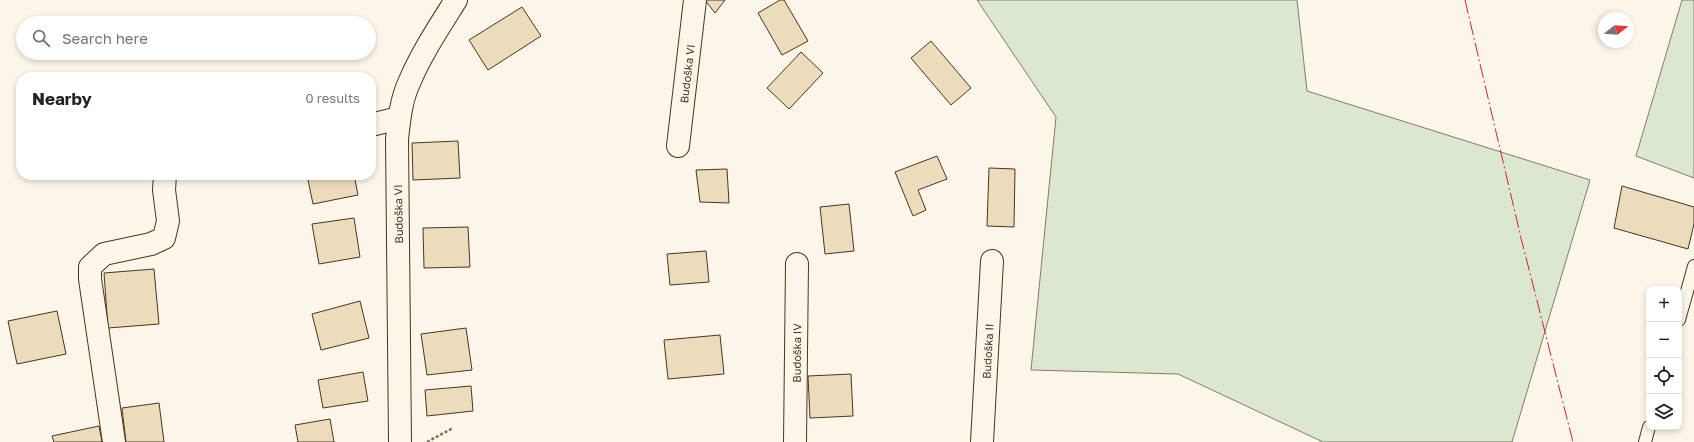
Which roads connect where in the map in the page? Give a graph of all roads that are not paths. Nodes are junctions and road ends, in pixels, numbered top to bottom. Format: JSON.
{"nodes":[{"id":1,"x":456,"y":0,"type":"edge"},
{"id":2,"x":695,"y":0,"type":"edge"},
{"id":3,"x":399,"y":118,"type":"junction"},
{"id":4,"x":376,"y":124,"type":"edge"},
{"id":5,"x":678,"y":146,"type":"dead end"},
{"id":6,"x":164,"y":180,"type":"edge"},
{"id":7,"x":992,"y":261,"type":"dead end"},
{"id":8,"x":797,"y":264,"type":"dead end"},
{"id":9,"x":1694,"y":266,"type":"edge"},
{"id":10,"x":1682,"y":309,"type":"edge"},
{"id":11,"x":1648,"y":430,"type":"edge"},
{"id":12,"x":114,"y":442,"type":"edge"},
{"id":13,"x":400,"y":442,"type":"edge"},
{"id":14,"x":795,"y":442,"type":"edge"},
{"id":15,"x":982,"y":442,"type":"edge"},
{"id":16,"x":1645,"y":442,"type":"edge"}],
"edges":[{"from":1,"to":3,"type":"street","name":"Budoška VI"},
{"from":2,"to":5,"type":"street","name":"Budoška VI"},
{"from":3,"to":4,"type":"street"},
{"from":3,"to":13,"type":"street","name":"Budoška VI"},
{"from":6,"to":12,"type":"street"},
{"from":7,"to":15,"type":"street","name":"Budoška II"},
{"from":8,"to":14,"type":"street","name":"Budoška IV"},
{"from":9,"to":10,"type":"lane"},
{"from":11,"to":16,"type":"lane"}]}
